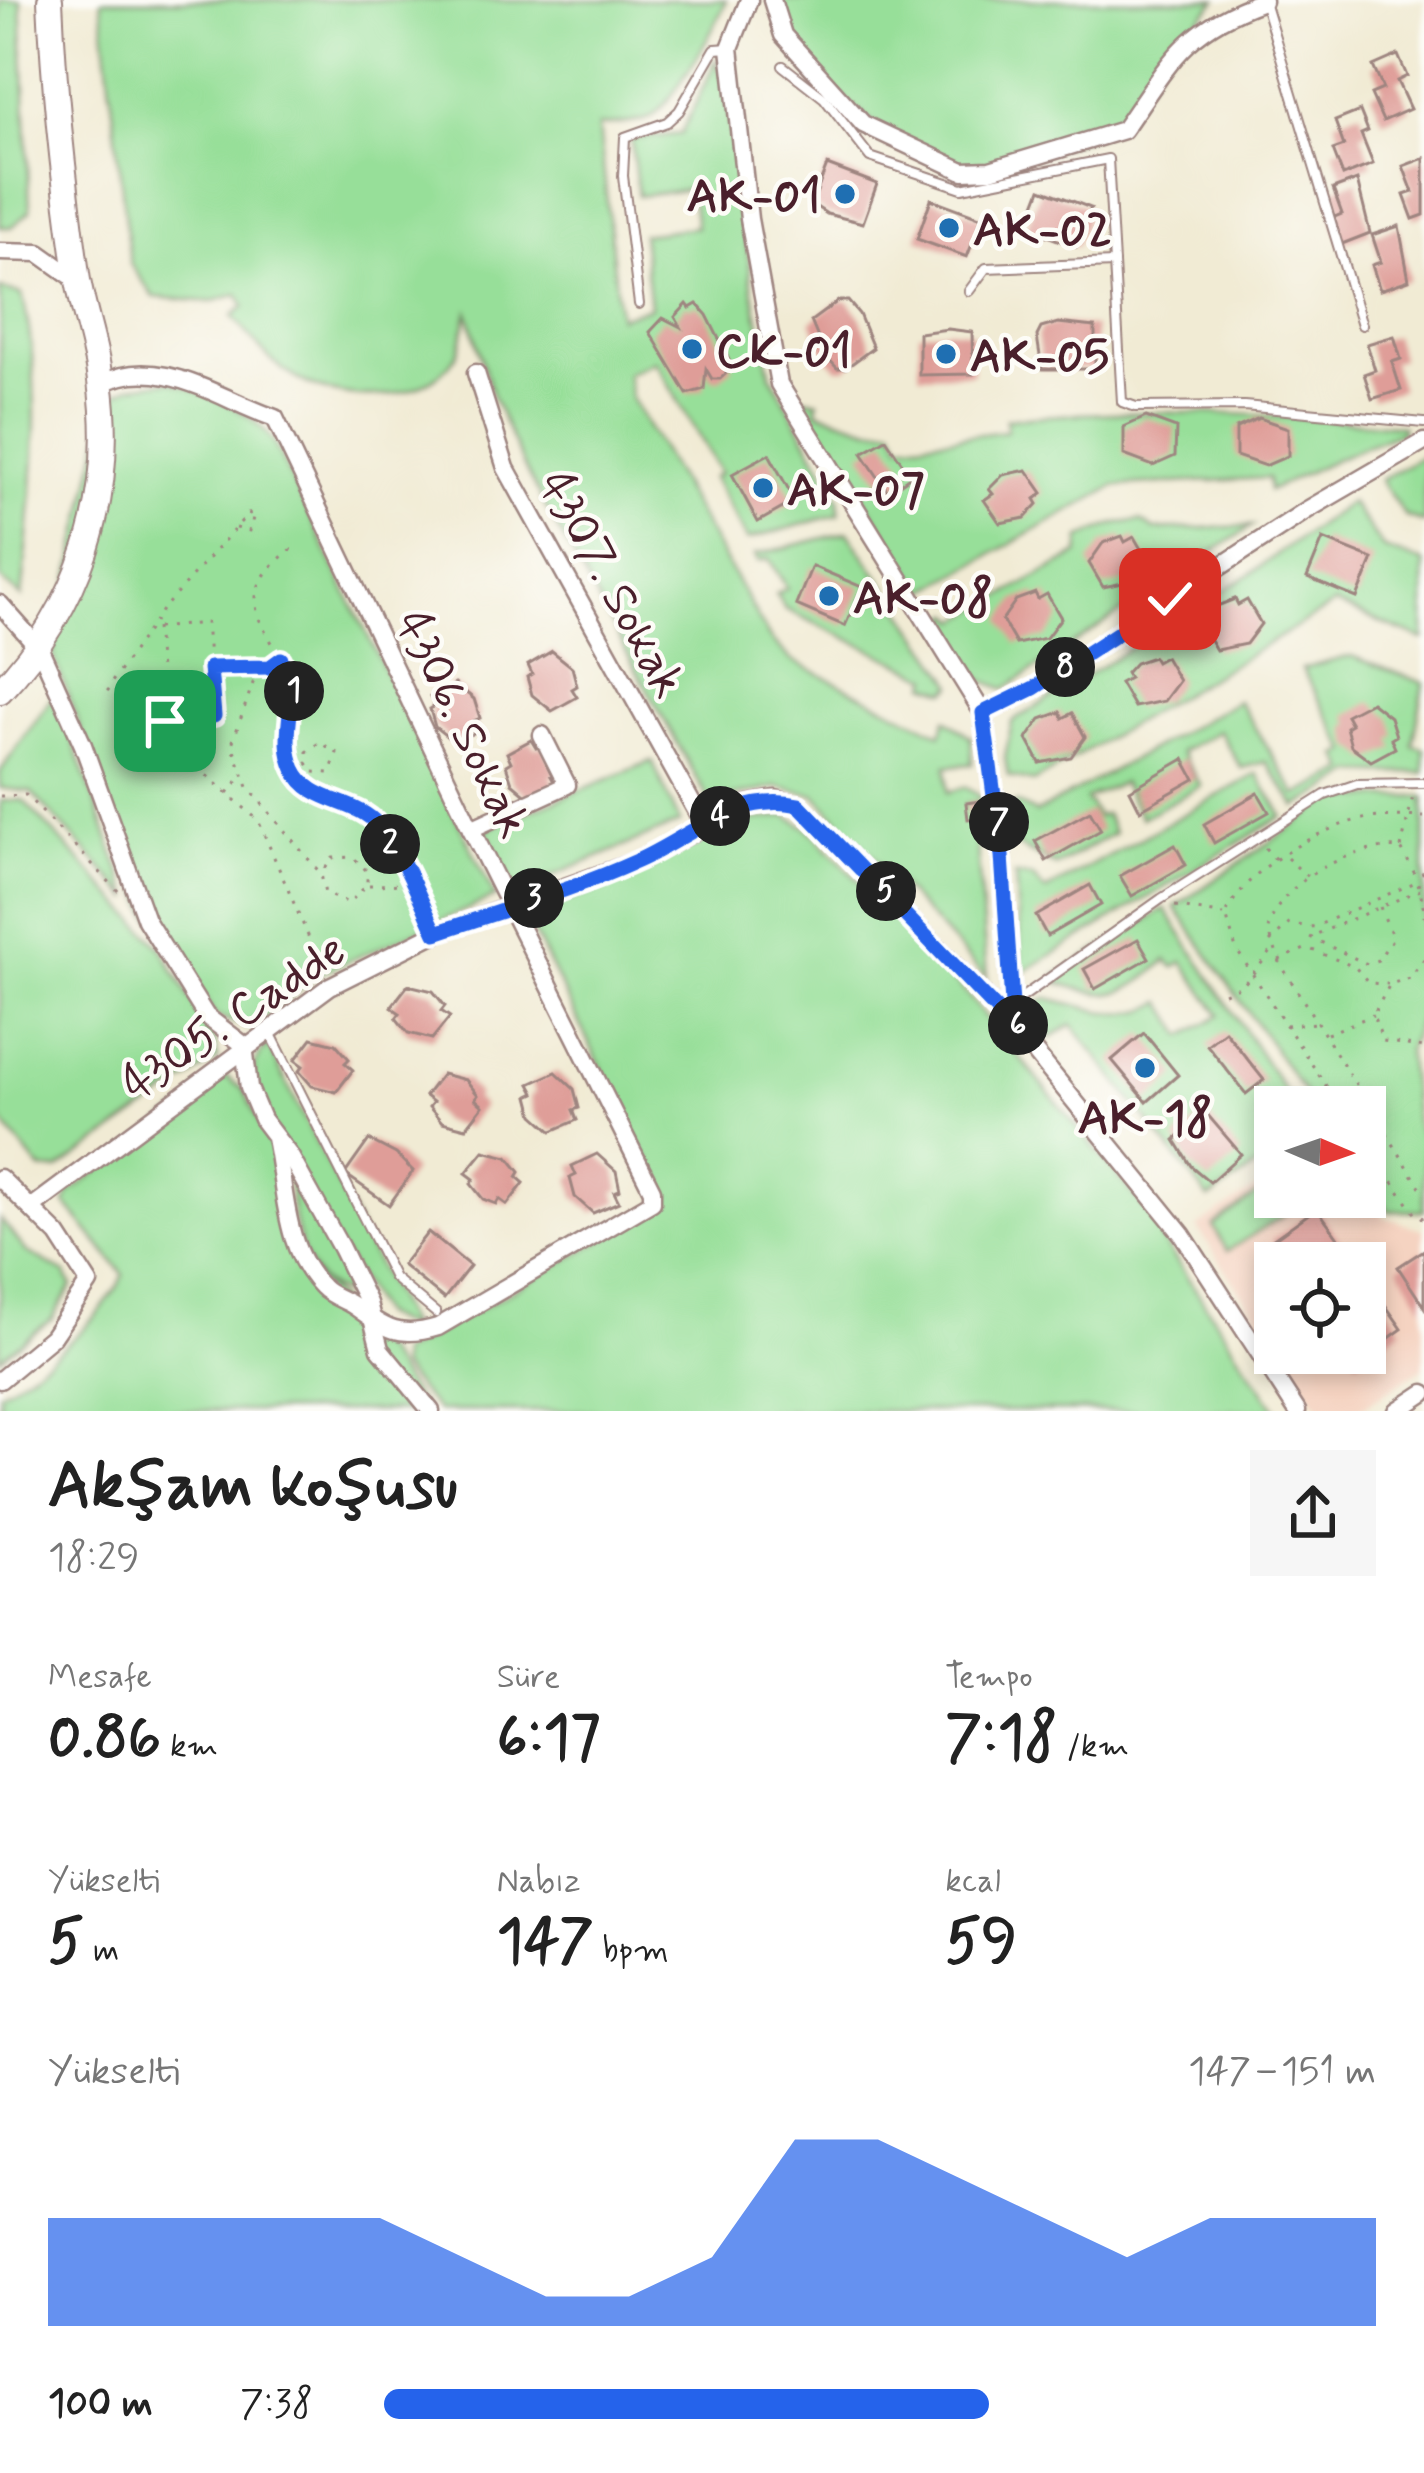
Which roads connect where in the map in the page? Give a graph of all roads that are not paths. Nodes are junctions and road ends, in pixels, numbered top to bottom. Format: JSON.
{"nodes":[{"id":1,"x":50,"y":0,"type":"edge"},
{"id":2,"x":749,"y":0,"type":"edge"},
{"id":3,"x":772,"y":0,"type":"edge"},
{"id":4,"x":1263,"y":1,"type":"edge"},
{"id":5,"x":730,"y":48,"type":"junction"},
{"id":6,"x":783,"y":66,"type":"dead end"},
{"id":7,"x":0,"y":252,"type":"edge"},
{"id":8,"x":1114,"y":263,"type":"junction"},
{"id":9,"x":78,"y":281,"type":"junction"},
{"id":10,"x":970,"y":291,"type":"dead end"},
{"id":11,"x":639,"y":304,"type":"dead end"},
{"id":12,"x":1362,"y":325,"type":"dead end"},
{"id":13,"x":476,"y":373,"type":"dead end"},
{"id":14,"x":101,"y":384,"type":"junction"},
{"id":15,"x":1424,"y":423,"type":"edge"},
{"id":16,"x":1424,"y":442,"type":"edge"},
{"id":17,"x":0,"y":604,"type":"edge"},
{"id":18,"x":40,"y":649,"type":"junction"},
{"id":19,"x":0,"y":691,"type":"edge"},
{"id":20,"x":983,"y":713,"type":"junction"},
{"id":21,"x":542,"y":735,"type":"dead end"},
{"id":22,"x":1421,"y":783,"type":"edge"},
{"id":23,"x":703,"y":823,"type":"junction"},
{"id":24,"x":471,"y":829,"type":"junction"},
{"id":25,"x":511,"y":907,"type":"junction"},
{"id":26,"x":1012,"y":1004,"type":"junction"},
{"id":27,"x":268,"y":1028,"type":"junction"},
{"id":28,"x":1020,"y":1034,"type":"junction"},
{"id":29,"x":244,"y":1045,"type":"junction"},
{"id":30,"x":275,"y":1138,"type":"junction"},
{"id":31,"x":0,"y":1178,"type":"edge"},
{"id":32,"x":31,"y":1208,"type":"junction"},
{"id":33,"x":436,"y":1313,"type":"dead end"},
{"id":34,"x":373,"y":1322,"type":"junction"},
{"id":35,"x":0,"y":1380,"type":"edge"},
{"id":36,"x":1424,"y":1393,"type":"edge"},
{"id":37,"x":431,"y":1411,"type":"edge"},
{"id":38,"x":1297,"y":1411,"type":"edge"},
{"id":39,"x":1397,"y":1411,"type":"edge"}],
"edges":[{"from":1,"to":9,"type":"street"},
{"from":2,"to":5,"type":"street"},
{"from":3,"to":4,"type":"street"},
{"from":4,"to":12,"type":"lane"},
{"from":5,"to":11,"type":"lane"},
{"from":5,"to":20,"type":"street"},
{"from":6,"to":8,"type":"lane"},
{"from":7,"to":9,"type":"street"},
{"from":8,"to":10,"type":"lane"},
{"from":8,"to":15,"type":"lane"},
{"from":9,"to":14,"type":"street"},
{"from":13,"to":23,"type":"street","name":"4307. Sokak"},
{"from":14,"to":18,"type":"street"},
{"from":14,"to":24,"type":"street","name":"4306. Sokak"},
{"from":16,"to":20,"type":"street"},
{"from":17,"to":18,"type":"street"},
{"from":18,"to":19,"type":"street"},
{"from":18,"to":29,"type":"street"},
{"from":20,"to":26,"type":"street"},
{"from":21,"to":24,"type":"street"},
{"from":22,"to":26,"type":"lane"},
{"from":23,"to":25,"type":"street","name":"4305. Cadde"},
{"from":23,"to":28,"type":"street","name":"4305. Cadde"},
{"from":24,"to":25,"type":"street","name":"4306. Sokak"},
{"from":25,"to":27,"type":"street","name":"4305. Cadde"},
{"from":25,"to":34,"type":"street","name":"4306. Sokak"},
{"from":26,"to":28,"type":"street"},
{"from":27,"to":29,"type":"street","name":"4305. Cadde"},
{"from":27,"to":33,"type":"lane"},
{"from":28,"to":38,"type":"street","name":"4305. Cadde"},
{"from":29,"to":30,"type":"street"},
{"from":29,"to":32,"type":"street","name":"4305. Cadde"},
{"from":30,"to":34,"type":"street"},
{"from":30,"to":34,"type":"street"},
{"from":31,"to":32,"type":"street"},
{"from":32,"to":35,"type":"street"},
{"from":34,"to":37,"type":"street"},
{"from":36,"to":39,"type":"street"}]}
